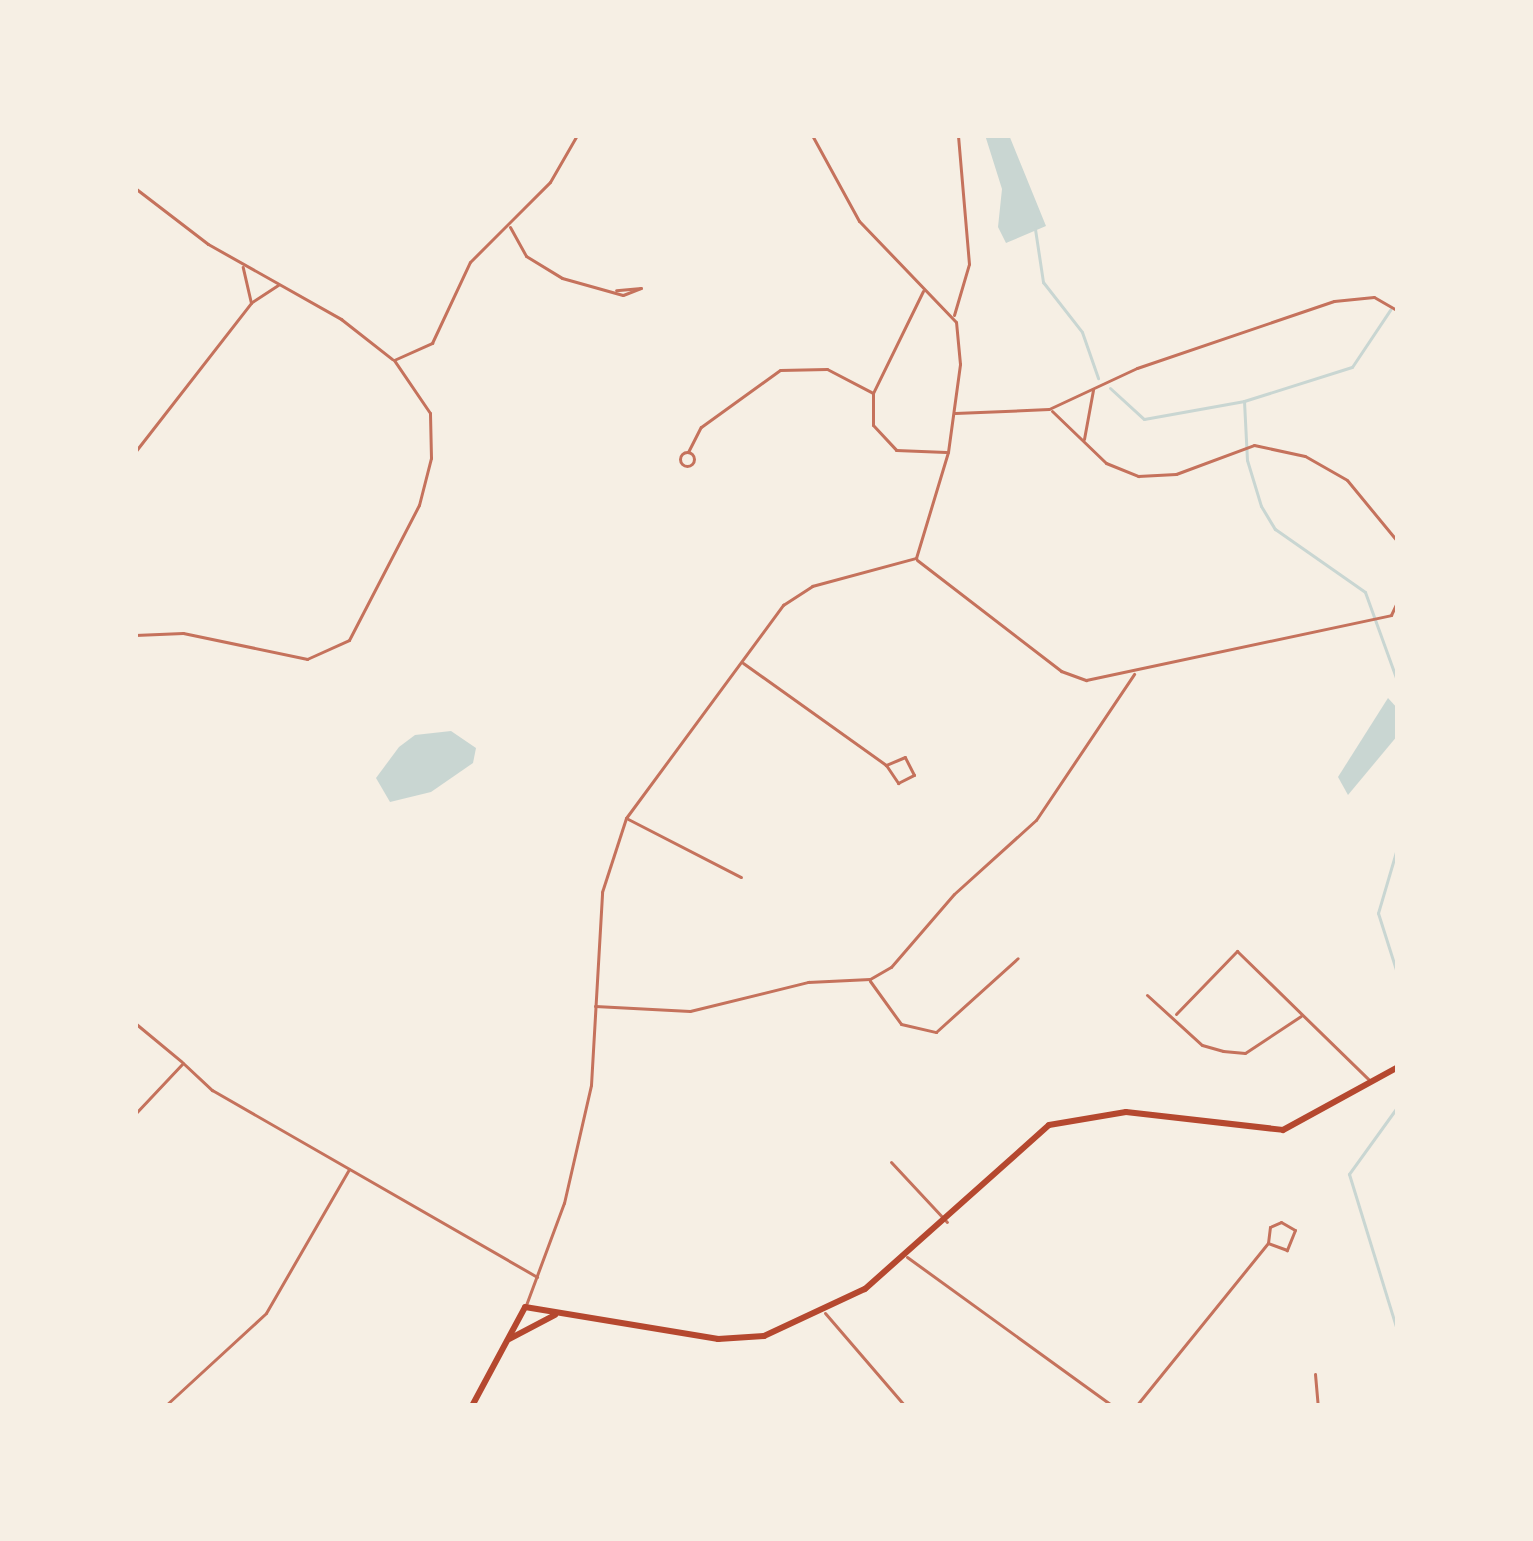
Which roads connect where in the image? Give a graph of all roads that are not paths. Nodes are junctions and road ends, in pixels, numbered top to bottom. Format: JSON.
{"nodes":[{"id":1,"x":577,"y":135,"type":"edge"},
{"id":2,"x":812,"y":135,"type":"edge"},
{"id":3,"x":958,"y":135,"type":"edge"},
{"id":4,"x":135,"y":188,"type":"edge"},
{"id":5,"x":509,"y":225,"type":"junction"},
{"id":6,"x":241,"y":265,"type":"junction"},
{"id":7,"x":280,"y":284,"type":"junction"},
{"id":8,"x":924,"y":288,"type":"junction"},
{"id":9,"x":616,"y":290,"type":"dead end"},
{"id":10,"x":250,"y":303,"type":"junction"},
{"id":11,"x":1398,"y":311,"type":"edge"},
{"id":12,"x":953,"y":317,"type":"junction"},
{"id":13,"x":394,"y":360,"type":"junction"},
{"id":14,"x":1094,"y":388,"type":"junction"},
{"id":15,"x":873,"y":393,"type":"junction"},
{"id":16,"x":1049,"y":409,"type":"junction"},
{"id":17,"x":953,"y":413,"type":"junction"},
{"id":18,"x":1084,"y":440,"type":"junction"},
{"id":19,"x":135,"y":452,"type":"edge"},
{"id":20,"x":688,"y":452,"type":"dead end"},
{"id":21,"x":948,"y":452,"type":"junction"},
{"id":22,"x":1398,"y":542,"type":"edge"},
{"id":23,"x":916,"y":558,"type":"junction"},
{"id":24,"x":1398,"y":600,"type":"edge"},
{"id":25,"x":1390,"y":615,"type":"junction"},
{"id":26,"x":1398,"y":623,"type":"edge"},
{"id":27,"x":135,"y":635,"type":"edge"},
{"id":28,"x":742,"y":662,"type":"junction"},
{"id":29,"x":1134,"y":674,"type":"junction"},
{"id":30,"x":886,"y":764,"type":"junction"},
{"id":31,"x":626,"y":818,"type":"junction"},
{"id":32,"x":741,"y":877,"type":"dead end"},
{"id":33,"x":1018,"y":958,"type":"dead end"},
{"id":34,"x":870,"y":979,"type":"junction"},
{"id":35,"x":1147,"y":995,"type":"dead end"},
{"id":36,"x":593,"y":1006,"type":"junction"},
{"id":37,"x":1176,"y":1014,"type":"junction"},
{"id":38,"x":1303,"y":1015,"type":"junction"},
{"id":39,"x":135,"y":1023,"type":"edge"},
{"id":40,"x":183,"y":1063,"type":"junction"},
{"id":41,"x":1398,"y":1067,"type":"edge"},
{"id":42,"x":1371,"y":1082,"type":"junction"},
{"id":43,"x":135,"y":1114,"type":"edge"},
{"id":44,"x":1398,"y":1152,"type":"edge"},
{"id":45,"x":891,"y":1162,"type":"dead end"},
{"id":46,"x":1398,"y":1166,"type":"edge"},
{"id":47,"x":349,"y":1169,"type":"junction"},
{"id":48,"x":947,"y":1222,"type":"junction"},
{"id":49,"x":1268,"y":1243,"type":"junction"},
{"id":50,"x":907,"y":1257,"type":"junction"},
{"id":51,"x":538,"y":1278,"type":"junction"},
{"id":52,"x":525,"y":1307,"type":"junction"},
{"id":53,"x":825,"y":1313,"type":"junction"},
{"id":54,"x":560,"y":1314,"type":"junction"},
{"id":55,"x":506,"y":1342,"type":"junction"},
{"id":56,"x":1315,"y":1374,"type":"dead end"},
{"id":57,"x":165,"y":1406,"type":"edge"},
{"id":58,"x":472,"y":1406,"type":"edge"},
{"id":59,"x":905,"y":1406,"type":"edge"},
{"id":60,"x":1113,"y":1406,"type":"edge"},
{"id":61,"x":1136,"y":1406,"type":"edge"},
{"id":62,"x":1318,"y":1406,"type":"edge"}],
"edges":[{"from":1,"to":5,"type":"street"},
{"from":2,"to":8,"type":"street"},
{"from":3,"to":12,"type":"street"},
{"from":4,"to":6,"type":"street"},
{"from":5,"to":9,"type":"street"},
{"from":5,"to":13,"type":"street"},
{"from":6,"to":7,"type":"street"},
{"from":6,"to":10,"type":"street"},
{"from":7,"to":10,"type":"street"},
{"from":7,"to":13,"type":"street"},
{"from":8,"to":12,"type":"street"},
{"from":8,"to":15,"type":"street"},
{"from":10,"to":19,"type":"street"},
{"from":11,"to":14,"type":"street"},
{"from":12,"to":17,"type":"street"},
{"from":13,"to":27,"type":"street"},
{"from":14,"to":16,"type":"street"},
{"from":14,"to":18,"type":"street"},
{"from":15,"to":20,"type":"street"},
{"from":15,"to":21,"type":"street"},
{"from":16,"to":17,"type":"street"},
{"from":16,"to":18,"type":"street"},
{"from":17,"to":21,"type":"street"},
{"from":18,"to":22,"type":"street"},
{"from":21,"to":23,"type":"street"},
{"from":23,"to":28,"type":"street"},
{"from":23,"to":29,"type":"street"},
{"from":24,"to":25,"type":"street"},
{"from":25,"to":26,"type":"street"},
{"from":25,"to":29,"type":"street"},
{"from":28,"to":30,"type":"street"},
{"from":28,"to":31,"type":"street"},
{"from":29,"to":34,"type":"street"},
{"from":30,"to":30,"type":"street"},
{"from":31,"to":32,"type":"street"},
{"from":31,"to":36,"type":"street"},
{"from":33,"to":34,"type":"street"},
{"from":34,"to":36,"type":"street"},
{"from":35,"to":37,"type":"street"},
{"from":36,"to":51,"type":"street"},
{"from":37,"to":38,"type":"street"},
{"from":37,"to":38,"type":"street"},
{"from":38,"to":42,"type":"street"},
{"from":39,"to":40,"type":"street"},
{"from":40,"to":43,"type":"street"},
{"from":40,"to":47,"type":"street"},
{"from":41,"to":42,"type":"main road"},
{"from":42,"to":48,"type":"main road"},
{"from":44,"to":46,"type":"street"},
{"from":45,"to":48,"type":"street"},
{"from":47,"to":51,"type":"street"},
{"from":47,"to":57,"type":"street"},
{"from":48,"to":50,"type":"main road"},
{"from":49,"to":49,"type":"street"},
{"from":49,"to":61,"type":"street"},
{"from":50,"to":53,"type":"main road"},
{"from":50,"to":60,"type":"street"},
{"from":51,"to":52,"type":"street"},
{"from":52,"to":54,"type":"main road"},
{"from":52,"to":55,"type":"main road"},
{"from":53,"to":54,"type":"main road"},
{"from":53,"to":59,"type":"street"},
{"from":54,"to":55,"type":"main road"},
{"from":55,"to":58,"type":"main road"},
{"from":56,"to":62,"type":"street"}]}
